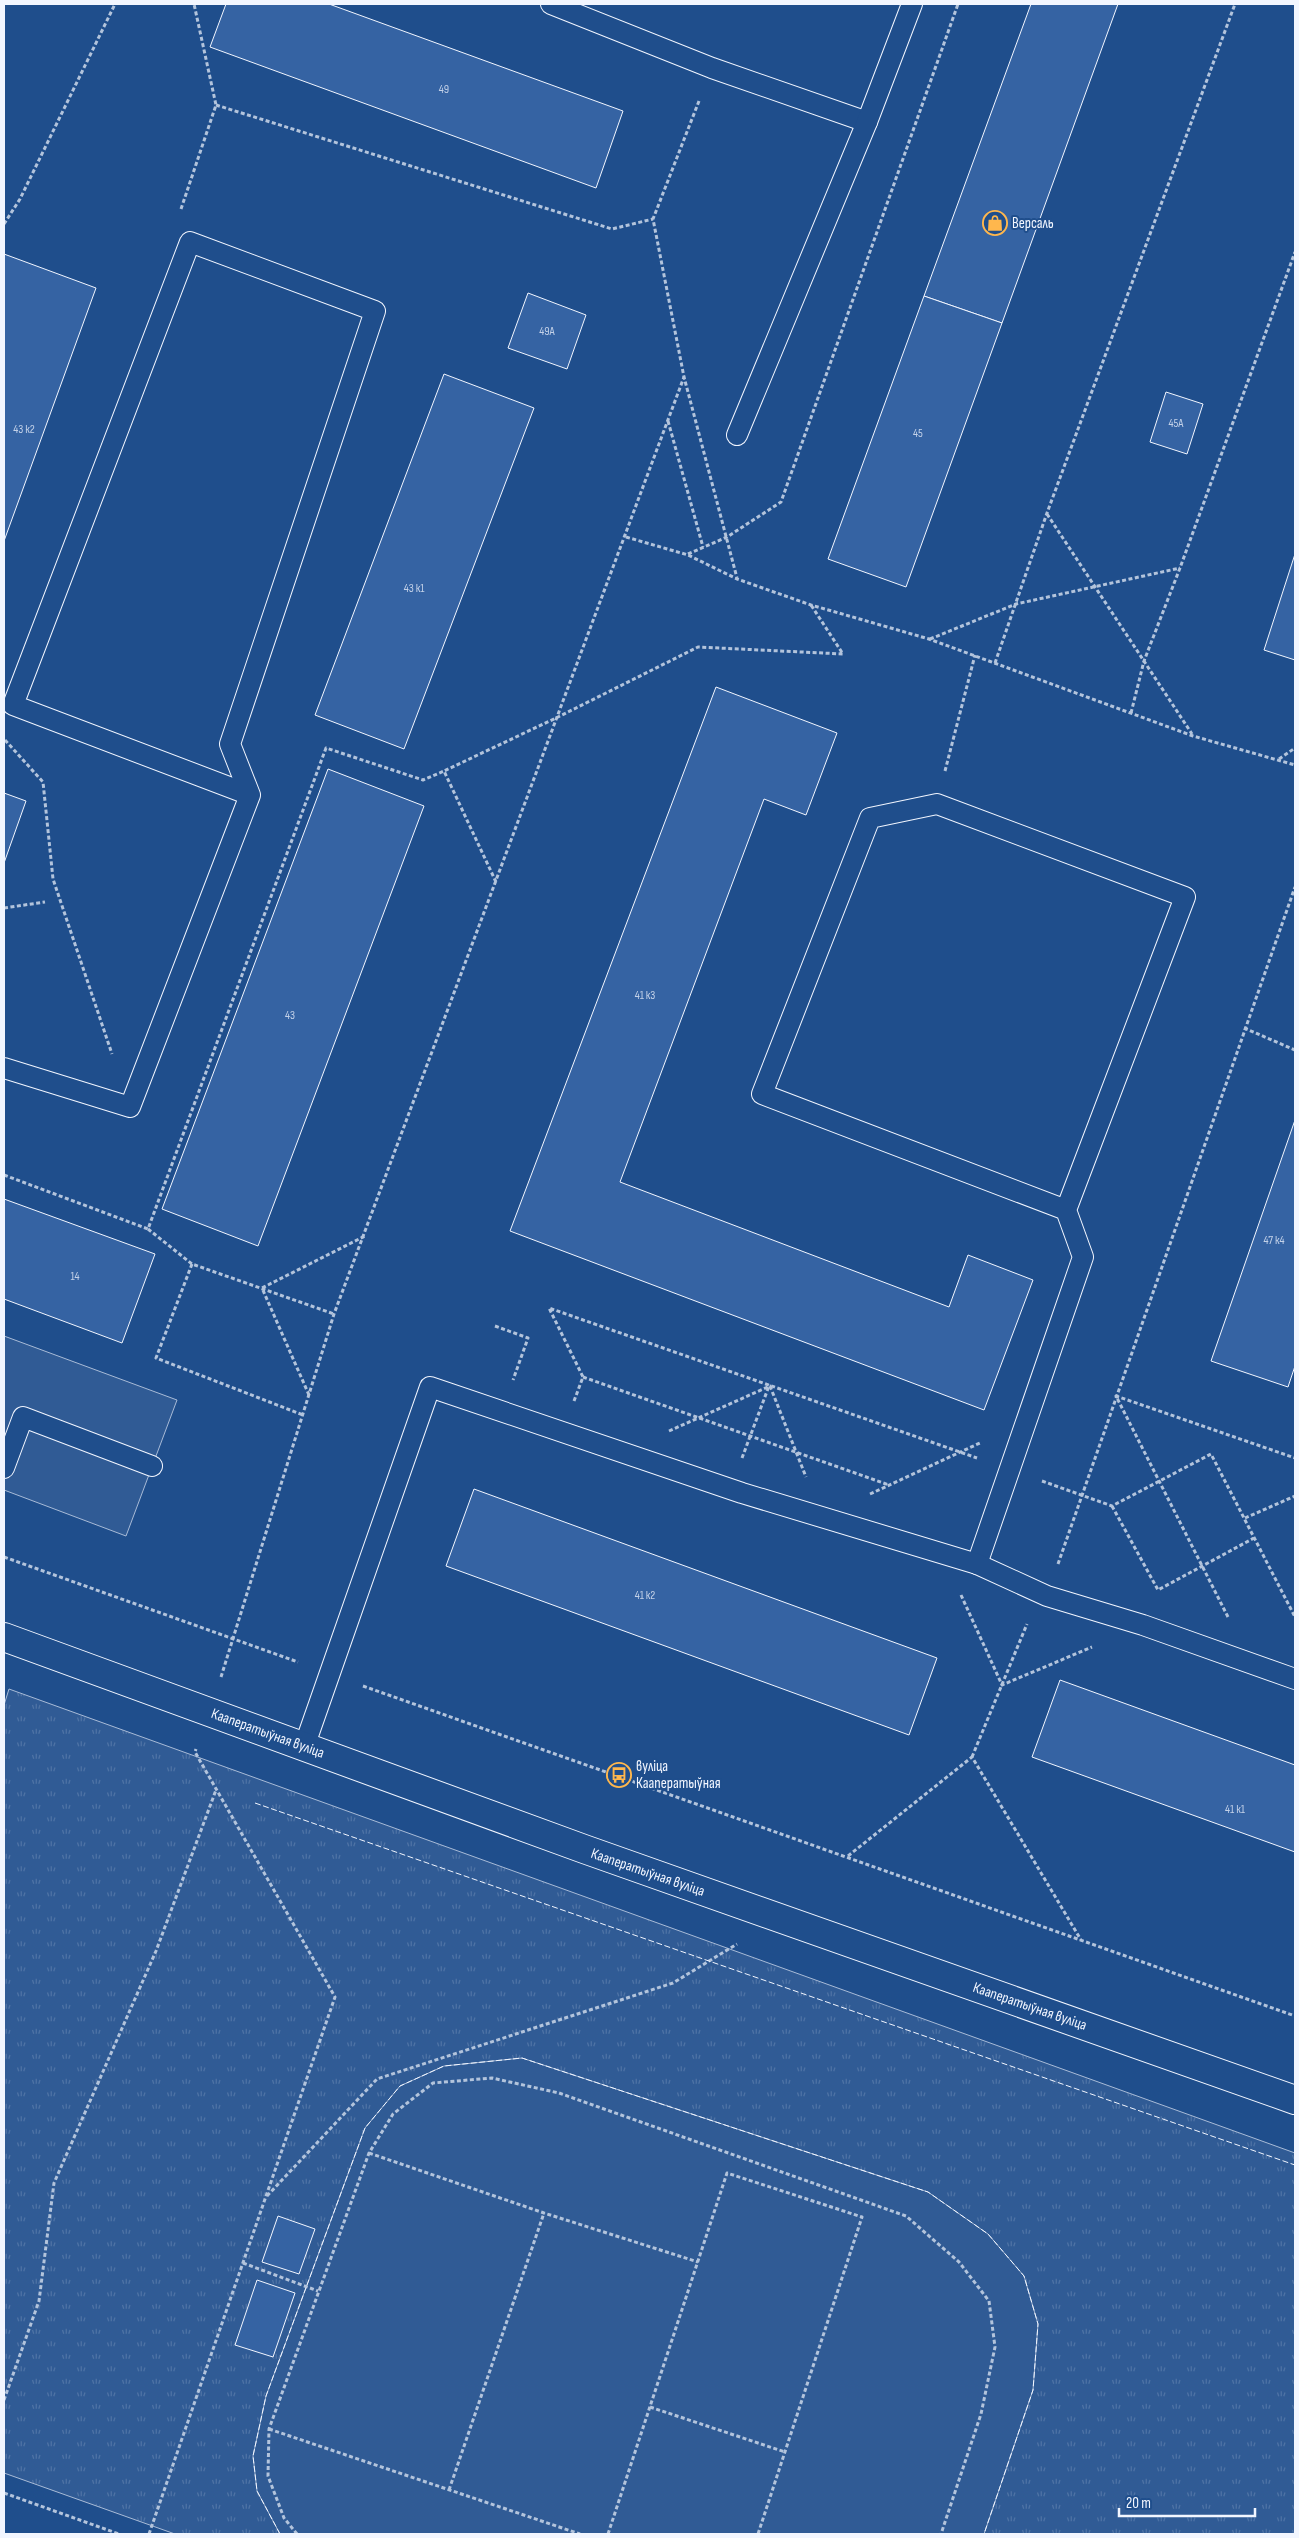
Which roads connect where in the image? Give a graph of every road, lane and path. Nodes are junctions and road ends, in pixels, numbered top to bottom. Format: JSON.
{"nodes":[{"id":1,"x":115,"y":4,"type":"edge"},
{"id":2,"x":194,"y":4,"type":"edge"},
{"id":3,"x":551,"y":4,"type":"edge"},
{"id":4,"x":912,"y":4,"type":"edge"},
{"id":5,"x":958,"y":4,"type":"edge"},
{"id":6,"x":1236,"y":4,"type":"edge"},
{"id":7,"x":712,"y":68,"type":"junction"},
{"id":8,"x":216,"y":104,"type":"junction"},
{"id":9,"x":867,"y":122,"type":"junction"},
{"id":10,"x":180,"y":213,"type":"dead end"},
{"id":11,"x":653,"y":219,"type":"junction"},
{"id":12,"x":4,"y":224,"type":"edge"},
{"id":13,"x":1295,"y":252,"type":"edge"},
{"id":14,"x":684,"y":377,"type":"junction"},
{"id":15,"x":668,"y":420,"type":"junction"},
{"id":16,"x":737,"y":435,"type":"dead end"},
{"id":17,"x":1047,"y":513,"type":"junction"},
{"id":18,"x":727,"y":536,"type":"junction"},
{"id":19,"x":626,"y":537,"type":"junction"},
{"id":20,"x":703,"y":547,"type":"junction"},
{"id":21,"x":688,"y":555,"type":"junction"},
{"id":22,"x":1180,"y":568,"type":"junction"},
{"id":23,"x":737,"y":579,"type":"junction"},
{"id":24,"x":1096,"y":588,"type":"junction"},
{"id":25,"x":1016,"y":604,"type":"junction"},
{"id":26,"x":811,"y":605,"type":"junction"},
{"id":27,"x":929,"y":639,"type":"junction"},
{"id":28,"x":975,"y":655,"type":"junction"},
{"id":29,"x":1144,"y":661,"type":"junction"},
{"id":30,"x":995,"y":663,"type":"junction"},
{"id":31,"x":1132,"y":713,"type":"junction"},
{"id":32,"x":556,"y":718,"type":"junction"},
{"id":33,"x":1193,"y":736,"type":"junction"},
{"id":34,"x":4,"y":738,"type":"edge"},
{"id":35,"x":1295,"y":748,"type":"edge"},
{"id":36,"x":1279,"y":760,"type":"junction"},
{"id":37,"x":1295,"y":765,"type":"edge"},
{"id":38,"x":444,"y":771,"type":"junction"},
{"id":39,"x":250,"y":795,"type":"junction"},
{"id":40,"x":937,"y":804,"type":"junction"},
{"id":41,"x":496,"y":882,"type":"junction"},
{"id":42,"x":1295,"y":887,"type":"edge"},
{"id":43,"x":45,"y":902,"type":"dead end"},
{"id":44,"x":4,"y":908,"type":"edge"},
{"id":45,"x":1244,"y":1028,"type":"junction"},
{"id":46,"x":1295,"y":1050,"type":"edge"},
{"id":47,"x":4,"y":1068,"type":"edge"},
{"id":48,"x":130,"y":1107,"type":"junction"},
{"id":49,"x":4,"y":1175,"type":"edge"},
{"id":50,"x":1066,"y":1210,"type":"junction"},
{"id":51,"x":148,"y":1229,"type":"junction"},
{"id":52,"x":365,"y":1236,"type":"junction"},
{"id":53,"x":192,"y":1264,"type":"junction"},
{"id":54,"x":262,"y":1288,"type":"junction"},
{"id":55,"x":334,"y":1314,"type":"junction"},
{"id":56,"x":494,"y":1326,"type":"dead end"},
{"id":57,"x":583,"y":1377,"type":"junction"},
{"id":58,"x":770,"y":1386,"type":"junction"},
{"id":59,"x":309,"y":1395,"type":"junction"},
{"id":60,"x":1116,"y":1396,"type":"junction"},
{"id":61,"x":501,"y":1411,"type":"junction"},
{"id":62,"x":303,"y":1416,"type":"junction"},
{"id":63,"x":699,"y":1418,"type":"junction"},
{"id":64,"x":1026,"y":1421,"type":"junction"},
{"id":65,"x":563,"y":1432,"type":"junction"},
{"id":66,"x":750,"y":1436,"type":"junction"},
{"id":67,"x":622,"y":1452,"type":"junction"},
{"id":68,"x":796,"y":1452,"type":"junction"},
{"id":69,"x":960,"y":1452,"type":"junction"},
{"id":70,"x":1295,"y":1458,"type":"edge"},
{"id":71,"x":152,"y":1466,"type":"dead end"},
{"id":72,"x":4,"y":1468,"type":"edge"},
{"id":73,"x":1009,"y":1469,"type":"junction"},
{"id":74,"x":1159,"y":1482,"type":"junction"},
{"id":75,"x":889,"y":1486,"type":"junction"},
{"id":76,"x":731,"y":1489,"type":"junction"},
{"id":77,"x":1082,"y":1496,"type":"junction"},
{"id":78,"x":1295,"y":1496,"type":"edge"},
{"id":79,"x":1112,"y":1506,"type":"junction"},
{"id":80,"x":822,"y":1517,"type":"junction"},
{"id":81,"x":1245,"y":1518,"type":"junction"},
{"id":82,"x":1254,"y":1538,"type":"junction"},
{"id":83,"x":4,"y":1557,"type":"edge"},
{"id":84,"x":977,"y":1564,"type":"junction"},
{"id":85,"x":1202,"y":1566,"type":"junction"},
{"id":86,"x":957,"y":1588,"type":"dead end"},
{"id":87,"x":1047,"y":1596,"type":"junction"},
{"id":88,"x":1295,"y":1616,"type":"edge"},
{"id":89,"x":1143,"y":1625,"type":"junction"},
{"id":90,"x":4,"y":1636,"type":"edge"},
{"id":91,"x":234,"y":1640,"type":"junction"},
{"id":92,"x":1252,"y":1665,"type":"junction"},
{"id":93,"x":329,"y":1673,"type":"junction"},
{"id":94,"x":1295,"y":1679,"type":"edge"},
{"id":95,"x":1002,"y":1685,"type":"junction"},
{"id":96,"x":304,"y":1747,"type":"junction"},
{"id":97,"x":195,"y":1752,"type":"dead end"},
{"id":98,"x":972,"y":1757,"type":"junction"},
{"id":99,"x":216,"y":1789,"type":"junction"},
{"id":100,"x":847,"y":1856,"type":"junction"},
{"id":101,"x":779,"y":1918,"type":"junction"},
{"id":102,"x":1082,"y":1941,"type":"junction"},
{"id":103,"x":1295,"y":2016,"type":"edge"},
{"id":104,"x":1295,"y":2100,"type":"edge"},
{"id":105,"x":369,"y":2153,"type":"junction"},
{"id":106,"x":265,"y":2198,"type":"junction"},
{"id":107,"x":544,"y":2213,"type":"junction"},
{"id":108,"x":698,"y":2262,"type":"junction"},
{"id":109,"x":243,"y":2263,"type":"junction"},
{"id":110,"x":318,"y":2291,"type":"junction"},
{"id":111,"x":4,"y":2400,"type":"edge"},
{"id":112,"x":650,"y":2406,"type":"junction"},
{"id":113,"x":269,"y":2429,"type":"junction"},
{"id":114,"x":785,"y":2452,"type":"junction"},
{"id":115,"x":450,"y":2490,"type":"junction"},
{"id":116,"x":4,"y":2493,"type":"edge"},
{"id":117,"x":119,"y":2534,"type":"edge"},
{"id":118,"x":149,"y":2534,"type":"edge"},
{"id":119,"x":297,"y":2534,"type":"edge"},
{"id":120,"x":580,"y":2534,"type":"edge"},
{"id":121,"x":608,"y":2534,"type":"edge"},
{"id":122,"x":758,"y":2534,"type":"edge"},
{"id":123,"x":941,"y":2534,"type":"edge"}],
"edges":[{"from":1,"to":12,"type":"path"},
{"from":2,"to":8,"type":"path"},
{"from":3,"to":7,"type":"lane"},
{"from":4,"to":9,"type":"lane"},
{"from":5,"to":18,"type":"path"},
{"from":6,"to":17,"type":"path"},
{"from":7,"to":9,"type":"lane"},
{"from":7,"to":11,"type":"path"},
{"from":8,"to":10,"type":"path"},
{"from":8,"to":11,"type":"path"},
{"from":9,"to":16,"type":"lane"},
{"from":11,"to":14,"type":"path"},
{"from":13,"to":22,"type":"path"},
{"from":14,"to":15,"type":"path"},
{"from":14,"to":18,"type":"path"},
{"from":15,"to":19,"type":"path"},
{"from":15,"to":20,"type":"path"},
{"from":17,"to":24,"type":"path"},
{"from":17,"to":25,"type":"path"},
{"from":18,"to":20,"type":"path"},
{"from":18,"to":23,"type":"path"},
{"from":19,"to":21,"type":"path"},
{"from":19,"to":32,"type":"path"},
{"from":20,"to":21,"type":"path"},
{"from":21,"to":23,"type":"path"},
{"from":22,"to":24,"type":"path"},
{"from":22,"to":29,"type":"path"},
{"from":23,"to":26,"type":"path"},
{"from":24,"to":25,"type":"path"},
{"from":24,"to":29,"type":"path"},
{"from":25,"to":27,"type":"path"},
{"from":25,"to":30,"type":"path"},
{"from":26,"to":27,"type":"path"},
{"from":26,"to":32,"type":"path"},
{"from":27,"to":28,"type":"path"},
{"from":28,"to":30,"type":"path"},
{"from":28,"to":40,"type":"path"},
{"from":29,"to":31,"type":"path"},
{"from":29,"to":33,"type":"path"},
{"from":30,"to":31,"type":"path"},
{"from":31,"to":33,"type":"path"},
{"from":32,"to":38,"type":"path"},
{"from":32,"to":41,"type":"path"},
{"from":33,"to":36,"type":"path"},
{"from":34,"to":48,"type":"path"},
{"from":35,"to":36,"type":"path"},
{"from":36,"to":37,"type":"path"},
{"from":38,"to":41,"type":"path"},
{"from":38,"to":51,"type":"path"},
{"from":39,"to":39,"type":"lane"},
{"from":39,"to":48,"type":"lane"},
{"from":40,"to":50,"type":"lane"},
{"from":40,"to":50,"type":"lane"},
{"from":41,"to":52,"type":"path"},
{"from":42,"to":45,"type":"path"},
{"from":43,"to":44,"type":"path"},
{"from":45,"to":46,"type":"path"},
{"from":45,"to":60,"type":"path"},
{"from":47,"to":48,"type":"lane"},
{"from":49,"to":51,"type":"path"},
{"from":50,"to":64,"type":"lane"},
{"from":51,"to":53,"type":"path"},
{"from":52,"to":54,"type":"path"},
{"from":52,"to":55,"type":"path"},
{"from":53,"to":54,"type":"path"},
{"from":53,"to":62,"type":"path"},
{"from":54,"to":55,"type":"path"},
{"from":54,"to":59,"type":"path"},
{"from":55,"to":59,"type":"path"},
{"from":56,"to":61,"type":"path"},
{"from":57,"to":58,"type":"path"},
{"from":57,"to":63,"type":"path"},
{"from":57,"to":65,"type":"path"},
{"from":58,"to":63,"type":"path"},
{"from":58,"to":66,"type":"path"},
{"from":58,"to":68,"type":"path"},
{"from":58,"to":69,"type":"path"},
{"from":59,"to":62,"type":"path"},
{"from":60,"to":70,"type":"path"},
{"from":60,"to":74,"type":"path"},
{"from":60,"to":77,"type":"path"},
{"from":61,"to":65,"type":"lane"},
{"from":61,"to":93,"type":"lane"},
{"from":62,"to":91,"type":"path"},
{"from":63,"to":66,"type":"path"},
{"from":63,"to":67,"type":"path"},
{"from":64,"to":69,"type":"path"},
{"from":64,"to":73,"type":"lane"},
{"from":65,"to":67,"type":"lane"},
{"from":66,"to":68,"type":"path"},
{"from":66,"to":76,"type":"path"},
{"from":67,"to":76,"type":"lane"},
{"from":68,"to":75,"type":"path"},
{"from":68,"to":80,"type":"path"},
{"from":69,"to":73,"type":"path"},
{"from":69,"to":75,"type":"path"},
{"from":71,"to":72,"type":"lane"},
{"from":73,"to":77,"type":"path"},
{"from":73,"to":84,"type":"lane"},
{"from":74,"to":79,"type":"path"},
{"from":74,"to":81,"type":"path"},
{"from":74,"to":85,"type":"path"},
{"from":75,"to":80,"type":"path"},
{"from":76,"to":80,"type":"lane"},
{"from":77,"to":79,"type":"path"},
{"from":77,"to":87,"type":"path"},
{"from":78,"to":81,"type":"path"},
{"from":79,"to":85,"type":"path"},
{"from":80,"to":84,"type":"lane"},
{"from":81,"to":82,"type":"path"},
{"from":82,"to":85,"type":"path"},
{"from":82,"to":88,"type":"path"},
{"from":83,"to":91,"type":"path"},
{"from":84,"to":87,"type":"lane"},
{"from":85,"to":92,"type":"path"},
{"from":86,"to":95,"type":"path"},
{"from":87,"to":89,"type":"lane"},
{"from":87,"to":95,"type":"path"},
{"from":89,"to":92,"type":"lane"},
{"from":89,"to":95,"type":"path"},
{"from":90,"to":96,"type":"street","name":"Кааператыўная вуліца"},
{"from":91,"to":93,"type":"path"},
{"from":92,"to":94,"type":"lane"},
{"from":93,"to":96,"type":"lane"},
{"from":93,"to":100,"type":"path"},
{"from":95,"to":98,"type":"path"},
{"from":96,"to":101,"type":"street","name":"Кааператыўная вуліца"},
{"from":97,"to":99,"type":"path"},
{"from":98,"to":100,"type":"path"},
{"from":98,"to":102,"type":"path"},
{"from":99,"to":106,"type":"path"},
{"from":99,"to":111,"type":"path"},
{"from":100,"to":102,"type":"path"},
{"from":101,"to":104,"type":"street","name":"Кааператыўная вуліца"},
{"from":101,"to":106,"type":"path"},
{"from":102,"to":103,"type":"path"},
{"from":105,"to":107,"type":"path"},
{"from":105,"to":110,"type":"path"},
{"from":105,"to":123,"type":"path"},
{"from":106,"to":109,"type":"path"},
{"from":107,"to":108,"type":"path"},
{"from":107,"to":115,"type":"path"},
{"from":108,"to":112,"type":"path"},
{"from":108,"to":114,"type":"path"},
{"from":109,"to":110,"type":"path"},
{"from":109,"to":118,"type":"path"},
{"from":110,"to":113,"type":"path"},
{"from":112,"to":114,"type":"path"},
{"from":112,"to":121,"type":"path"},
{"from":113,"to":115,"type":"path"},
{"from":113,"to":119,"type":"path"},
{"from":114,"to":122,"type":"path"},
{"from":115,"to":120,"type":"path"},
{"from":116,"to":117,"type":"path"}]}
